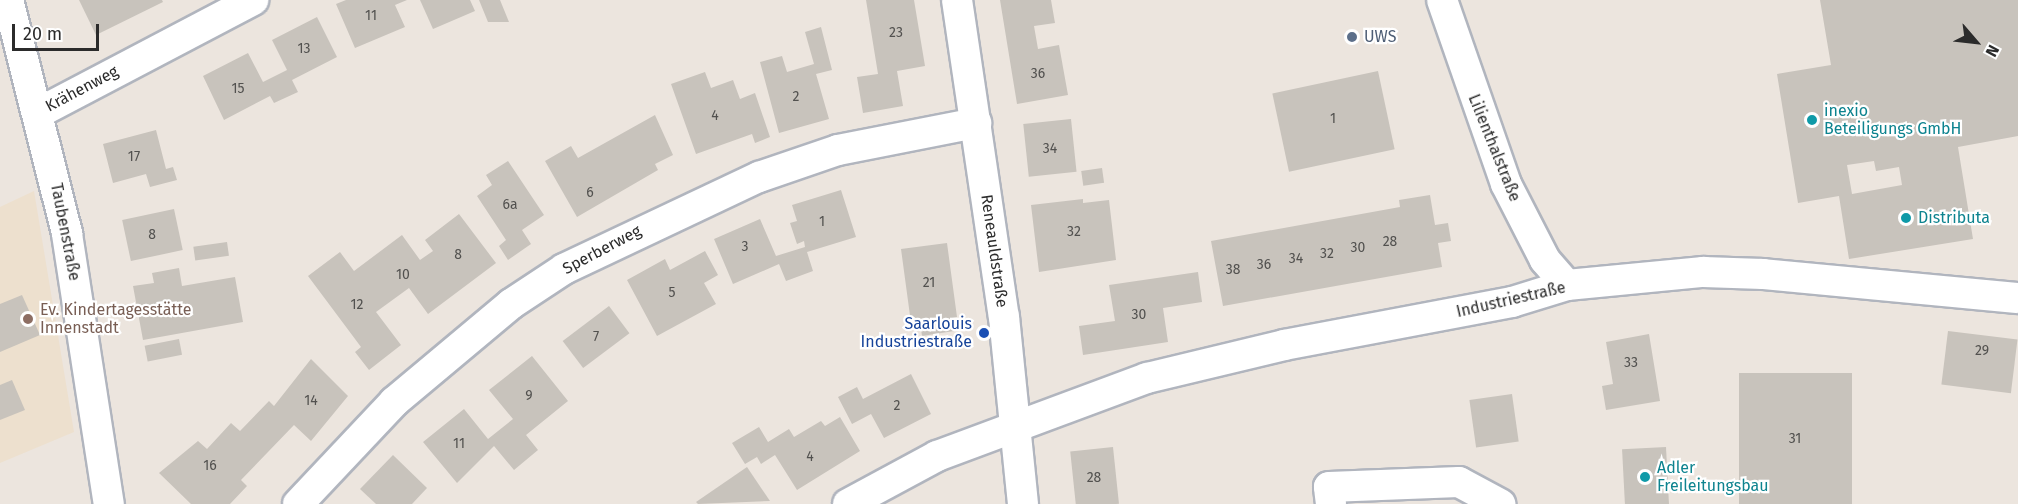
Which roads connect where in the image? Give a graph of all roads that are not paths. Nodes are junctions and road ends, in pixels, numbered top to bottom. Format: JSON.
{"nodes":[{"id":1,"x":253,"y":0,"type":"edge"},
{"id":2,"x":957,"y":0,"type":"edge"},
{"id":3,"x":1442,"y":0,"type":"edge"},
{"id":4,"x":7,"y":15,"type":"edge"},
{"id":5,"x":40,"y":112,"type":"junction"},
{"id":6,"x":976,"y":123,"type":"junction"},
{"id":7,"x":1567,"y":285,"type":"junction"},
{"id":8,"x":2018,"y":298,"type":"edge"},
{"id":9,"x":1016,"y":424,"type":"junction"},
{"id":10,"x":109,"y":504,"type":"edge"},
{"id":11,"x":298,"y":504,"type":"edge"},
{"id":12,"x":848,"y":504,"type":"edge"},
{"id":13,"x":1023,"y":504,"type":"edge"},
{"id":14,"x":1331,"y":504,"type":"edge"},
{"id":15,"x":1500,"y":504,"type":"edge"}],
"edges":[{"from":1,"to":5,"type":"street","name":"Krähenweg"},
{"from":2,"to":6,"type":"street","name":"Reneauldstraße"},
{"from":3,"to":7,"type":"street","name":"Lilienthalstraße"},
{"from":4,"to":5,"type":"street","name":"Taubenstraße"},
{"from":5,"to":10,"type":"street","name":"Taubenstraße"},
{"from":6,"to":9,"type":"street","name":"Reneauldstraße"},
{"from":6,"to":11,"type":"street","name":"Sperberweg"},
{"from":7,"to":8,"type":"street","name":"Industriestraße"},
{"from":7,"to":9,"type":"street","name":"Industriestraße"},
{"from":9,"to":12,"type":"street","name":"Industriestraße"},
{"from":9,"to":13,"type":"street","name":"Reneauldstraße"},
{"from":14,"to":15,"type":"street"}]}
